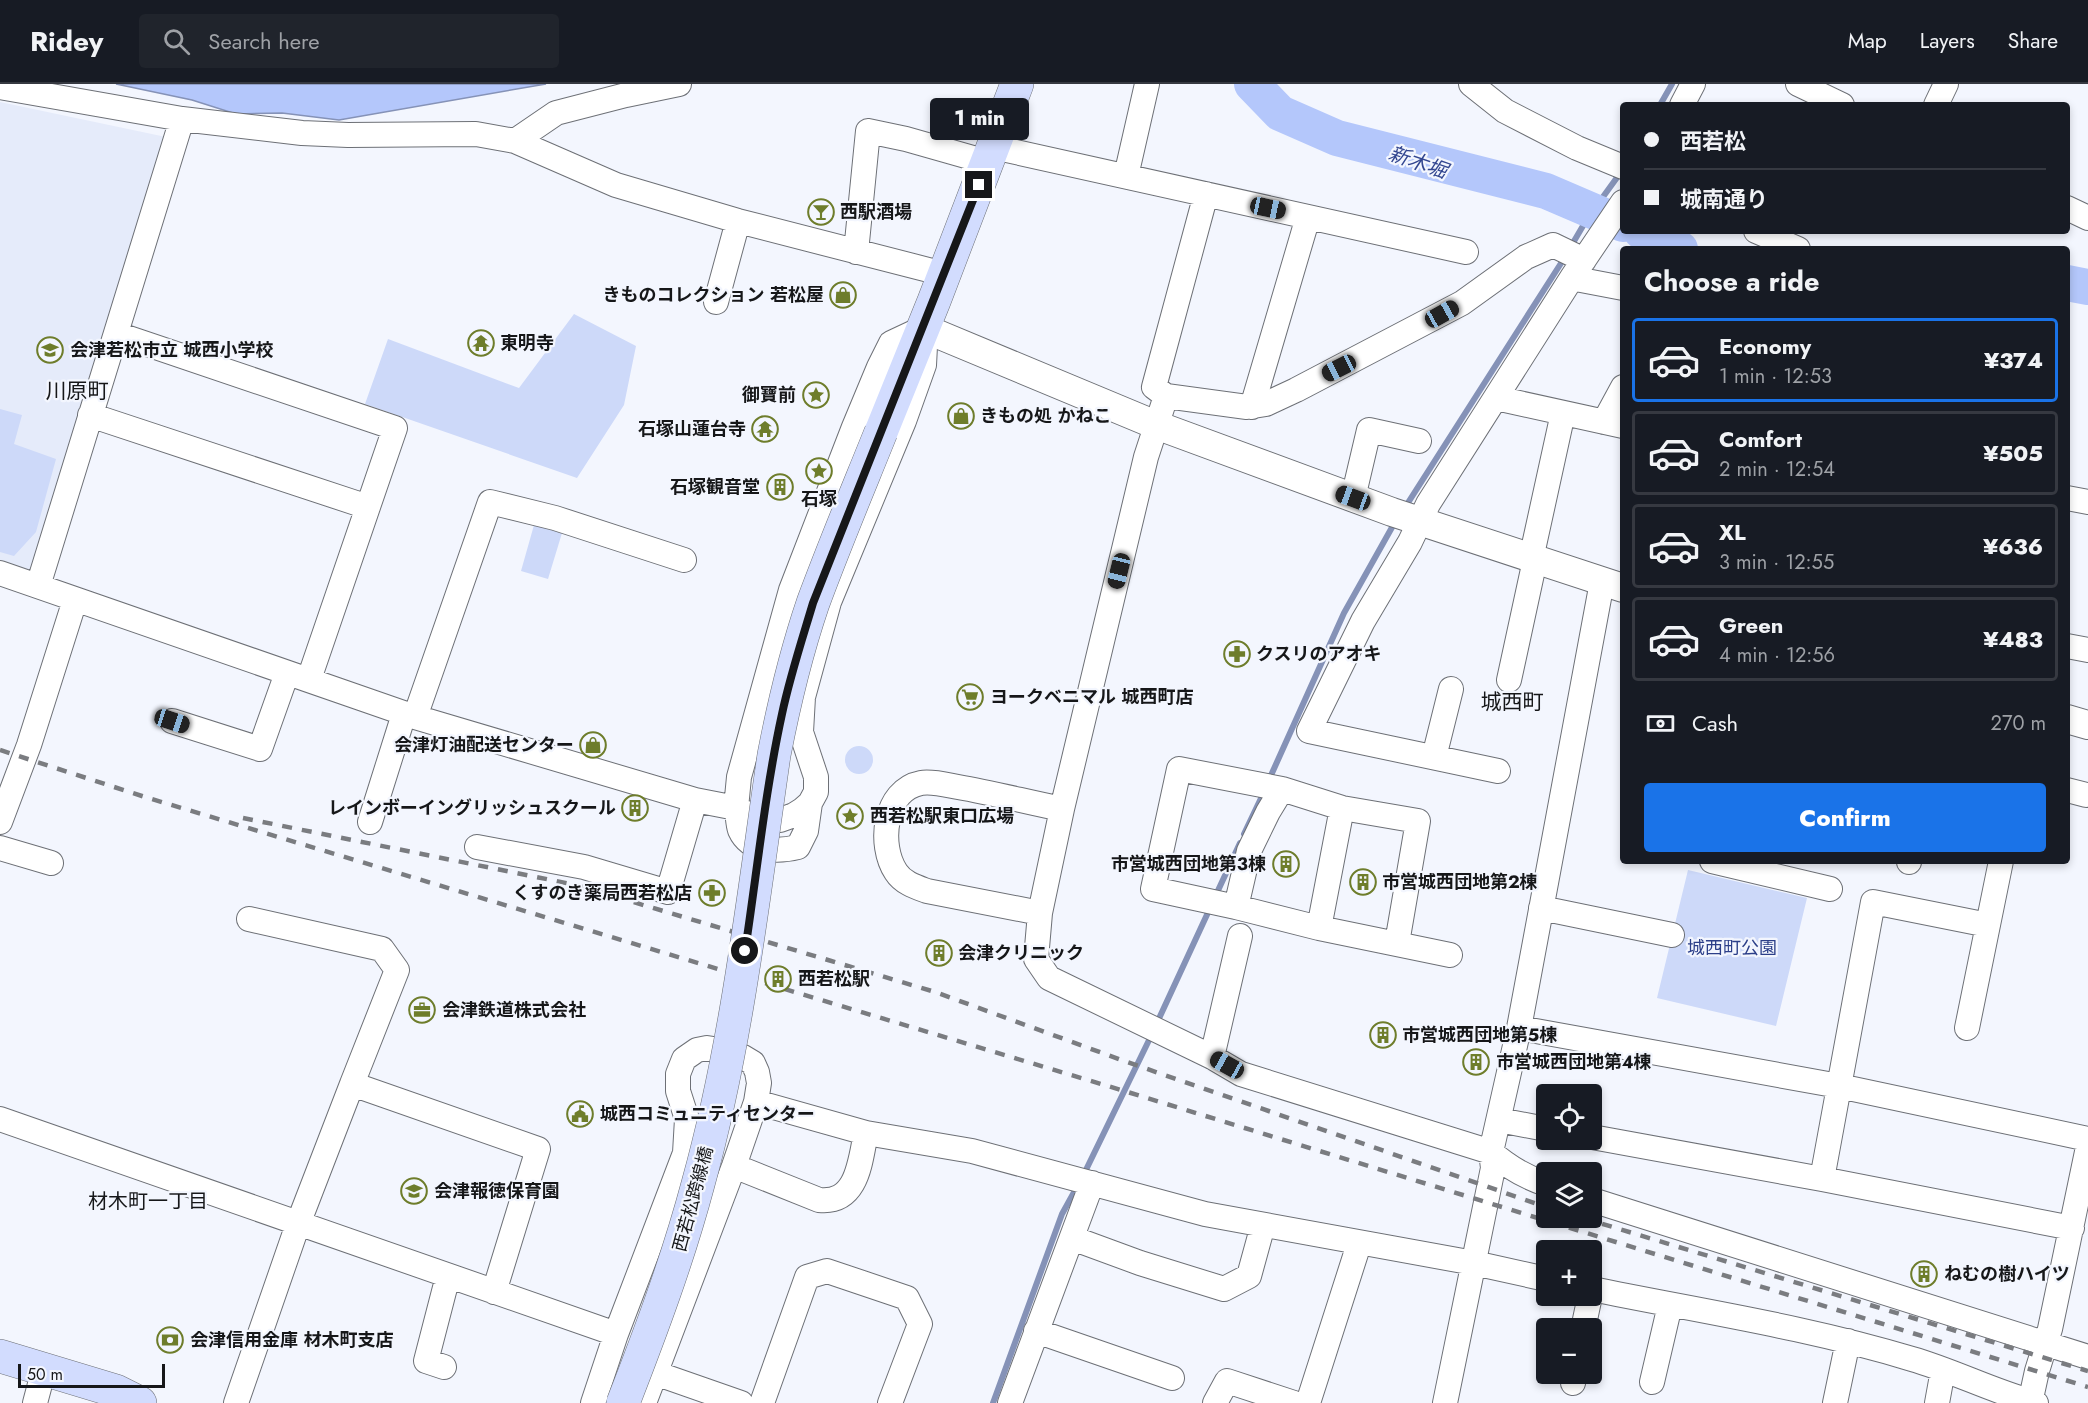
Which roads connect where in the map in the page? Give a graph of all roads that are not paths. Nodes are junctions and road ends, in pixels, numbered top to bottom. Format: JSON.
{"nodes":[{"id":1,"x":679,"y":84,"type":"edge"},
{"id":2,"x":1017,"y":84,"type":"edge"},
{"id":3,"x":1147,"y":84,"type":"edge"},
{"id":4,"x":1471,"y":84,"type":"edge"},
{"id":5,"x":1693,"y":84,"type":"edge"},
{"id":6,"x":1946,"y":84,"type":"edge"},
{"id":7,"x":1801,"y":85,"type":"edge"},
{"id":8,"x":0,"y":87,"type":"edge"},
{"id":9,"x":1684,"y":102,"type":"edge"},
{"id":10,"x":1836,"y":102,"type":"edge"},
{"id":11,"x":1937,"y":102,"type":"edge"},
{"id":12,"x":182,"y":119,"type":"junction"},
{"id":13,"x":515,"y":141,"type":"junction"},
{"id":14,"x":990,"y":154,"type":"junction"},
{"id":15,"x":1620,"y":166,"type":"edge"},
{"id":16,"x":1126,"y":176,"type":"junction"},
{"id":17,"x":1206,"y":194,"type":"junction"},
{"id":18,"x":2070,"y":209,"type":"edge"},
{"id":19,"x":1616,"y":212,"type":"edge"},
{"id":20,"x":1308,"y":217,"type":"junction"},
{"id":21,"x":2088,"y":218,"type":"edge"},
{"id":22,"x":738,"y":221,"type":"junction"},
{"id":23,"x":1763,"y":234,"type":"edge"},
{"id":24,"x":1790,"y":246,"type":"edge"},
{"id":25,"x":856,"y":252,"type":"junction"},
{"id":26,"x":1466,"y":252,"type":"dead end"},
{"id":27,"x":1573,"y":260,"type":"junction"},
{"id":28,"x":944,"y":274,"type":"junction"},
{"id":29,"x":1620,"y":287,"type":"edge"},
{"id":30,"x":716,"y":302,"type":"dead end"},
{"id":31,"x":923,"y":328,"type":"junction"},
{"id":32,"x":117,"y":334,"type":"junction"},
{"id":33,"x":1166,"y":396,"type":"junction"},
{"id":34,"x":1496,"y":398,"type":"junction"},
{"id":35,"x":1620,"y":398,"type":"edge"},
{"id":36,"x":1252,"y":407,"type":"junction"},
{"id":37,"x":1563,"y":413,"type":"junction"},
{"id":38,"x":90,"y":415,"type":"junction"},
{"id":39,"x":1613,"y":424,"type":"edge"},
{"id":40,"x":1156,"y":425,"type":"junction"},
{"id":41,"x":1419,"y":441,"type":"dead end"},
{"id":42,"x":1353,"y":498,"type":"junction"},
{"id":43,"x":2070,"y":499,"type":"edge"},
{"id":44,"x":2088,"y":502,"type":"edge"},
{"id":45,"x":368,"y":507,"type":"junction"},
{"id":46,"x":1418,"y":522,"type":"junction"},
{"id":47,"x":1533,"y":559,"type":"junction"},
{"id":48,"x":684,"y":560,"type":"dead end"},
{"id":49,"x":0,"y":573,"type":"edge"},
{"id":50,"x":1613,"y":585,"type":"edge"},
{"id":51,"x":38,"y":586,"type":"junction"},
{"id":52,"x":75,"y":600,"type":"junction"},
{"id":53,"x":2070,"y":647,"type":"edge"},
{"id":54,"x":2088,"y":651,"type":"edge"},
{"id":55,"x":298,"y":676,"type":"junction"},
{"id":56,"x":1509,"y":680,"type":"dead end"},
{"id":57,"x":1451,"y":689,"type":"dead end"},
{"id":58,"x":410,"y":716,"type":"junction"},
{"id":59,"x":172,"y":721,"type":"dead end"},
{"id":60,"x":1434,"y":757,"type":"junction"},
{"id":61,"x":1498,"y":771,"type":"dead end"},
{"id":62,"x":1270,"y":787,"type":"junction"},
{"id":63,"x":695,"y":800,"type":"junction"},
{"id":64,"x":1342,"y":808,"type":"junction"},
{"id":65,"x":736,"y":809,"type":"junction"},
{"id":66,"x":1062,"y":809,"type":"junction"},
{"id":67,"x":0,"y":822,"type":"edge"},
{"id":68,"x":370,"y":822,"type":"dead end"},
{"id":69,"x":477,"y":847,"type":"dead end"},
{"id":70,"x":0,"y":848,"type":"edge"},
{"id":71,"x":51,"y":863,"type":"dead end"},
{"id":72,"x":1725,"y":864,"type":"edge"},
{"id":73,"x":2000,"y":864,"type":"edge"},
{"id":74,"x":1830,"y":889,"type":"dead end"},
{"id":75,"x":1218,"y":903,"type":"junction"},
{"id":76,"x":1541,"y":908,"type":"junction"},
{"id":77,"x":1040,"y":913,"type":"junction"},
{"id":78,"x":249,"y":919,"type":"dead end"},
{"id":79,"x":1988,"y":925,"type":"junction"},
{"id":80,"x":1319,"y":928,"type":"junction"},
{"id":81,"x":1672,"y":935,"type":"dead end"},
{"id":82,"x":1240,"y":936,"type":"dead end"},
{"id":83,"x":1397,"y":943,"type":"junction"},
{"id":84,"x":1450,"y":955,"type":"dead end"},
{"id":85,"x":1519,"y":1028,"type":"junction"},
{"id":86,"x":1967,"y":1028,"type":"dead end"},
{"id":87,"x":1212,"y":1057,"type":"junction"},
{"id":88,"x":352,"y":1084,"type":"junction"},
{"id":89,"x":1839,"y":1086,"type":"junction"},
{"id":90,"x":756,"y":1102,"type":"junction"},
{"id":91,"x":0,"y":1119,"type":"edge"},
{"id":92,"x":1499,"y":1120,"type":"junction"},
{"id":93,"x":1536,"y":1127,"type":"edge"},
{"id":94,"x":866,"y":1133,"type":"junction"},
{"id":95,"x":1602,"y":1139,"type":"edge"},
{"id":96,"x":2088,"y":1139,"type":"edge"},
{"id":97,"x":2088,"y":1147,"type":"edge"},
{"id":98,"x":1491,"y":1152,"type":"junction"},
{"id":99,"x":734,"y":1166,"type":"junction"},
{"id":100,"x":1822,"y":1179,"type":"junction"},
{"id":101,"x":1082,"y":1180,"type":"junction"},
{"id":102,"x":1536,"y":1181,"type":"edge"},
{"id":103,"x":1602,"y":1203,"type":"edge"},
{"id":104,"x":298,"y":1224,"type":"junction"},
{"id":105,"x":1263,"y":1225,"type":"junction"},
{"id":106,"x":2072,"y":1228,"type":"junction"},
{"id":107,"x":1072,"y":1238,"type":"junction"},
{"id":108,"x":1359,"y":1244,"type":"junction"},
{"id":109,"x":1474,"y":1263,"type":"junction"},
{"id":110,"x":448,"y":1276,"type":"junction"},
{"id":111,"x":1536,"y":1277,"type":"edge"},
{"id":112,"x":1602,"y":1291,"type":"edge"},
{"id":113,"x":495,"y":1292,"type":"junction"},
{"id":114,"x":1670,"y":1305,"type":"junction"},
{"id":115,"x":1036,"y":1331,"type":"junction"},
{"id":116,"x":616,"y":1334,"type":"junction"},
{"id":117,"x":1848,"y":1341,"type":"junction"},
{"id":118,"x":2046,"y":1345,"type":"junction"},
{"id":119,"x":0,"y":1356,"type":"edge"},
{"id":120,"x":2088,"y":1357,"type":"edge"},
{"id":121,"x":444,"y":1367,"type":"dead end"},
{"id":122,"x":44,"y":1369,"type":"junction"},
{"id":123,"x":1943,"y":1370,"type":"junction"},
{"id":124,"x":655,"y":1373,"type":"junction"},
{"id":125,"x":1172,"y":1378,"type":"dead end"},
{"id":126,"x":1652,"y":1382,"type":"dead end"},
{"id":127,"x":2032,"y":1402,"type":"edge"},
{"id":128,"x":35,"y":1403,"type":"edge"},
{"id":129,"x":140,"y":1403,"type":"edge"},
{"id":130,"x":236,"y":1403,"type":"edge"},
{"id":131,"x":593,"y":1403,"type":"edge"},
{"id":132,"x":623,"y":1403,"type":"edge"},
{"id":133,"x":644,"y":1403,"type":"edge"},
{"id":134,"x":741,"y":1403,"type":"edge"},
{"id":135,"x":762,"y":1403,"type":"edge"},
{"id":136,"x":890,"y":1403,"type":"edge"},
{"id":137,"x":1010,"y":1403,"type":"edge"},
{"id":138,"x":1215,"y":1403,"type":"edge"},
{"id":139,"x":1294,"y":1403,"type":"edge"},
{"id":140,"x":1308,"y":1403,"type":"edge"},
{"id":141,"x":1445,"y":1403,"type":"edge"},
{"id":142,"x":1835,"y":1403,"type":"edge"},
{"id":143,"x":1937,"y":1403,"type":"edge"}],
"edges":[{"from":1,"to":13,"type":"street"},
{"from":2,"to":14,"type":"main road","name":"西若松跨線橋"},
{"from":3,"to":16,"type":"street"},
{"from":4,"to":15,"type":"street"},
{"from":5,"to":9,"type":"street"},
{"from":6,"to":11,"type":"street"},
{"from":7,"to":10,"type":"street"},
{"from":8,"to":12,"type":"street"},
{"from":12,"to":13,"type":"street"},
{"from":12,"to":32,"type":"street"},
{"from":13,"to":22,"type":"street"},
{"from":14,"to":16,"type":"street"},
{"from":14,"to":25,"type":"street"},
{"from":14,"to":28,"type":"main road","name":"西若松跨線橋"},
{"from":16,"to":17,"type":"street"},
{"from":17,"to":20,"type":"street"},
{"from":17,"to":33,"type":"street"},
{"from":18,"to":21,"type":"street"},
{"from":19,"to":27,"type":"street"},
{"from":20,"to":26,"type":"street"},
{"from":20,"to":36,"type":"street"},
{"from":22,"to":25,"type":"street"},
{"from":22,"to":30,"type":"street"},
{"from":23,"to":24,"type":"street"},
{"from":25,"to":28,"type":"street"},
{"from":27,"to":29,"type":"street"},
{"from":27,"to":34,"type":"street"},
{"from":27,"to":36,"type":"street"},
{"from":28,"to":31,"type":"main road","name":"西若松跨線橋"},
{"from":31,"to":40,"type":"street"},
{"from":31,"to":65,"type":"street"},
{"from":31,"to":65,"type":"street"},
{"from":31,"to":132,"type":"main road","name":"西若松跨線橋","bridge":true},
{"from":32,"to":38,"type":"street"},
{"from":32,"to":45,"type":"street"},
{"from":33,"to":36,"type":"street"},
{"from":33,"to":40,"type":"street"},
{"from":34,"to":37,"type":"street"},
{"from":34,"to":46,"type":"street"},
{"from":35,"to":39,"type":"street"},
{"from":37,"to":39,"type":"street"},
{"from":37,"to":47,"type":"street"},
{"from":38,"to":45,"type":"street"},
{"from":38,"to":51,"type":"street"},
{"from":40,"to":42,"type":"street"},
{"from":40,"to":66,"type":"street"},
{"from":41,"to":42,"type":"street"},
{"from":42,"to":46,"type":"street"},
{"from":43,"to":44,"type":"street"},
{"from":45,"to":55,"type":"street"},
{"from":46,"to":47,"type":"street"},
{"from":46,"to":60,"type":"street"},
{"from":47,"to":50,"type":"street"},
{"from":47,"to":56,"type":"street"},
{"from":48,"to":58,"type":"street"},
{"from":49,"to":51,"type":"street"},
{"from":50,"to":76,"type":"street"},
{"from":51,"to":52,"type":"street"},
{"from":52,"to":55,"type":"street"},
{"from":52,"to":67,"type":"street"},
{"from":53,"to":54,"type":"street"},
{"from":55,"to":58,"type":"street"},
{"from":55,"to":59,"type":"street"},
{"from":57,"to":60,"type":"street"},
{"from":58,"to":63,"type":"street"},
{"from":58,"to":68,"type":"street"},
{"from":60,"to":61,"type":"street"},
{"from":62,"to":64,"type":"street"},
{"from":62,"to":75,"type":"street"},
{"from":62,"to":75,"type":"street"},
{"from":63,"to":65,"type":"street"},
{"from":63,"to":69,"type":"street"},
{"from":64,"to":80,"type":"street"},
{"from":64,"to":83,"type":"street"},
{"from":66,"to":77,"type":"street"},
{"from":66,"to":77,"type":"street"},
{"from":70,"to":71,"type":"street"},
{"from":72,"to":74,"type":"street"},
{"from":73,"to":79,"type":"street"},
{"from":75,"to":80,"type":"street"},
{"from":76,"to":81,"type":"street"},
{"from":76,"to":85,"type":"street"},
{"from":77,"to":87,"type":"street"},
{"from":78,"to":88,"type":"street"},
{"from":79,"to":86,"type":"street"},
{"from":79,"to":89,"type":"street"},
{"from":80,"to":83,"type":"street"},
{"from":82,"to":87,"type":"street"},
{"from":83,"to":84,"type":"street"},
{"from":85,"to":89,"type":"street"},
{"from":85,"to":92,"type":"street"},
{"from":87,"to":98,"type":"street"},
{"from":88,"to":104,"type":"street"},
{"from":88,"to":113,"type":"street"},
{"from":89,"to":96,"type":"street"},
{"from":89,"to":100,"type":"street"},
{"from":90,"to":94,"type":"street"},
{"from":90,"to":99,"type":"street"},
{"from":90,"to":116,"type":"street"},
{"from":91,"to":104,"type":"street"},
{"from":92,"to":93,"type":"street"},
{"from":92,"to":98,"type":"street"},
{"from":94,"to":99,"type":"street"},
{"from":94,"to":101,"type":"street"},
{"from":95,"to":100,"type":"street"},
{"from":97,"to":106,"type":"street"},
{"from":98,"to":102,"type":"street"},
{"from":98,"to":109,"type":"street"},
{"from":99,"to":124,"type":"street"},
{"from":100,"to":106,"type":"street"},
{"from":101,"to":105,"type":"street"},
{"from":101,"to":107,"type":"street"},
{"from":103,"to":118,"type":"street"},
{"from":104,"to":110,"type":"street"},
{"from":104,"to":130,"type":"street"},
{"from":105,"to":107,"type":"street"},
{"from":105,"to":108,"type":"street"},
{"from":106,"to":118,"type":"street"},
{"from":107,"to":115,"type":"street"},
{"from":108,"to":109,"type":"street"},
{"from":108,"to":140,"type":"street"},
{"from":109,"to":111,"type":"street"},
{"from":109,"to":141,"type":"street"},
{"from":110,"to":113,"type":"street"},
{"from":110,"to":121,"type":"street"},
{"from":112,"to":114,"type":"street"},
{"from":113,"to":116,"type":"street"},
{"from":114,"to":117,"type":"street"},
{"from":114,"to":126,"type":"street"},
{"from":115,"to":125,"type":"street"},
{"from":115,"to":137,"type":"street"},
{"from":116,"to":131,"type":"street"},
{"from":117,"to":123,"type":"street"},
{"from":117,"to":142,"type":"street"},
{"from":118,"to":120,"type":"street"},
{"from":118,"to":127,"type":"street"},
{"from":119,"to":122,"type":"main road"},
{"from":122,"to":128,"type":"street"},
{"from":122,"to":129,"type":"main road"},
{"from":123,"to":127,"type":"street"},
{"from":123,"to":143,"type":"street"},
{"from":124,"to":133,"type":"street"},
{"from":124,"to":134,"type":"street"},
{"from":135,"to":136,"type":"street"},
{"from":138,"to":139,"type":"street"}]}
